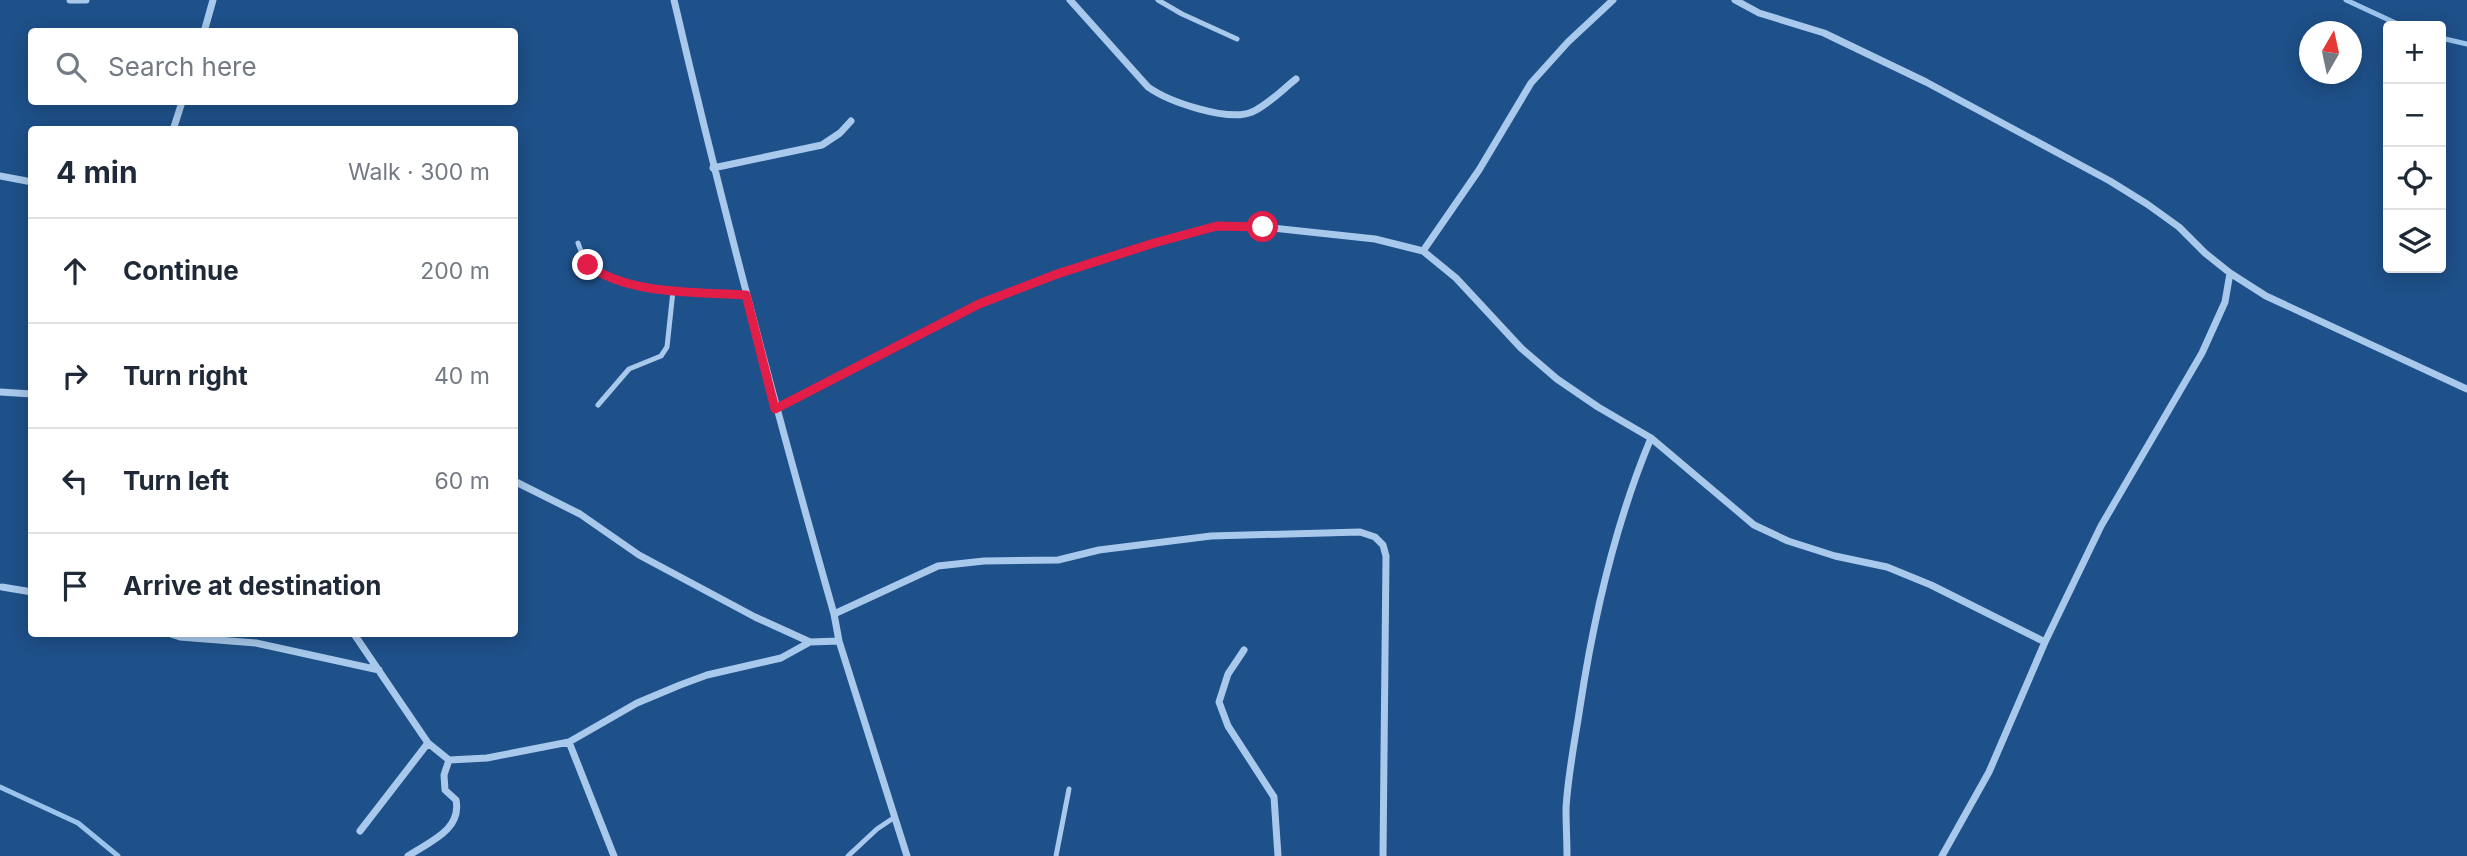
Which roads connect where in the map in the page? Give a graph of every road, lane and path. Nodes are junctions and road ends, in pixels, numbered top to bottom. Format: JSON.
{"nodes":[{"id":1,"x":70,"y":0,"type":"edge"},
{"id":2,"x":86,"y":0,"type":"edge"},
{"id":3,"x":213,"y":0,"type":"edge"},
{"id":4,"x":674,"y":0,"type":"edge"},
{"id":5,"x":1070,"y":0,"type":"edge"},
{"id":6,"x":1158,"y":0,"type":"edge"},
{"id":7,"x":1613,"y":0,"type":"edge"},
{"id":8,"x":1735,"y":0,"type":"edge"},
{"id":9,"x":205,"y":28,"type":"edge"},
{"id":10,"x":1237,"y":39,"type":"dead end"},
{"id":11,"x":1296,"y":79,"type":"dead end"},
{"id":12,"x":181,"y":105,"type":"edge"},
{"id":13,"x":851,"y":121,"type":"dead end"},
{"id":14,"x":174,"y":126,"type":"edge"},
{"id":15,"x":713,"y":168,"type":"junction"},
{"id":16,"x":0,"y":176,"type":"edge"},
{"id":17,"x":28,"y":181,"type":"edge"},
{"id":18,"x":578,"y":243,"type":"dead end"},
{"id":19,"x":1423,"y":251,"type":"junction"},
{"id":20,"x":2230,"y":273,"type":"junction"},
{"id":21,"x":673,"y":291,"type":"junction"},
{"id":22,"x":746,"y":295,"type":"junction"},
{"id":23,"x":2467,"y":389,"type":"edge"},
{"id":24,"x":0,"y":392,"type":"edge"},
{"id":25,"x":28,"y":394,"type":"edge"},
{"id":26,"x":598,"y":405,"type":"dead end"},
{"id":27,"x":775,"y":409,"type":"junction"},
{"id":28,"x":1651,"y":438,"type":"junction"},
{"id":29,"x":518,"y":483,"type":"edge"},
{"id":30,"x":2,"y":587,"type":"dead end"},
{"id":31,"x":28,"y":591,"type":"edge"},
{"id":32,"x":834,"y":614,"type":"junction"},
{"id":33,"x":180,"y":637,"type":"edge"},
{"id":34,"x":356,"y":637,"type":"edge"},
{"id":35,"x":839,"y":641,"type":"junction"},
{"id":36,"x":810,"y":642,"type":"junction"},
{"id":37,"x":2045,"y":642,"type":"junction"},
{"id":38,"x":1244,"y":650,"type":"dead end"},
{"id":39,"x":380,"y":670,"type":"junction"},
{"id":40,"x":569,"y":742,"type":"junction"},
{"id":41,"x":428,"y":743,"type":"junction"},
{"id":42,"x":449,"y":760,"type":"junction"},
{"id":43,"x":1069,"y":789,"type":"dead end"},
{"id":44,"x":895,"y":817,"type":"junction"},
{"id":45,"x":360,"y":831,"type":"dead end"},
{"id":46,"x":408,"y":856,"type":"edge"},
{"id":47,"x":614,"y":856,"type":"edge"},
{"id":48,"x":848,"y":856,"type":"edge"},
{"id":49,"x":908,"y":856,"type":"edge"},
{"id":50,"x":1056,"y":856,"type":"edge"},
{"id":51,"x":1278,"y":856,"type":"edge"},
{"id":52,"x":1383,"y":856,"type":"edge"},
{"id":53,"x":1567,"y":856,"type":"edge"},
{"id":54,"x":1942,"y":856,"type":"edge"}],
"edges":[{"from":1,"to":2,"type":"street"},
{"from":3,"to":9,"type":"street"},
{"from":4,"to":15,"type":"street"},
{"from":5,"to":11,"type":"street"},
{"from":6,"to":10,"type":"lane"},
{"from":7,"to":19,"type":"street"},
{"from":8,"to":20,"type":"street"},
{"from":12,"to":14,"type":"street"},
{"from":13,"to":15,"type":"street"},
{"from":15,"to":22,"type":"street"},
{"from":16,"to":17,"type":"street"},
{"from":18,"to":21,"type":"lane"},
{"from":19,"to":27,"type":"street"},
{"from":19,"to":28,"type":"street"},
{"from":20,"to":23,"type":"street"},
{"from":20,"to":37,"type":"street"},
{"from":21,"to":22,"type":"lane"},
{"from":21,"to":26,"type":"lane"},
{"from":22,"to":27,"type":"street"},
{"from":24,"to":25,"type":"street"},
{"from":27,"to":32,"type":"street"},
{"from":28,"to":37,"type":"street"},
{"from":28,"to":53,"type":"street"},
{"from":29,"to":36,"type":"street"},
{"from":30,"to":31,"type":"street"},
{"from":32,"to":35,"type":"street"},
{"from":32,"to":52,"type":"street"},
{"from":33,"to":39,"type":"street"},
{"from":34,"to":39,"type":"street"},
{"from":35,"to":36,"type":"street"},
{"from":35,"to":44,"type":"street"},
{"from":36,"to":40,"type":"street"},
{"from":37,"to":54,"type":"street"},
{"from":38,"to":51,"type":"street"},
{"from":39,"to":41,"type":"street"},
{"from":40,"to":42,"type":"street"},
{"from":40,"to":47,"type":"street"},
{"from":41,"to":42,"type":"street"},
{"from":41,"to":45,"type":"street"},
{"from":42,"to":46,"type":"street"},
{"from":43,"to":50,"type":"lane"},
{"from":44,"to":48,"type":"lane"},
{"from":44,"to":49,"type":"street"}]}
